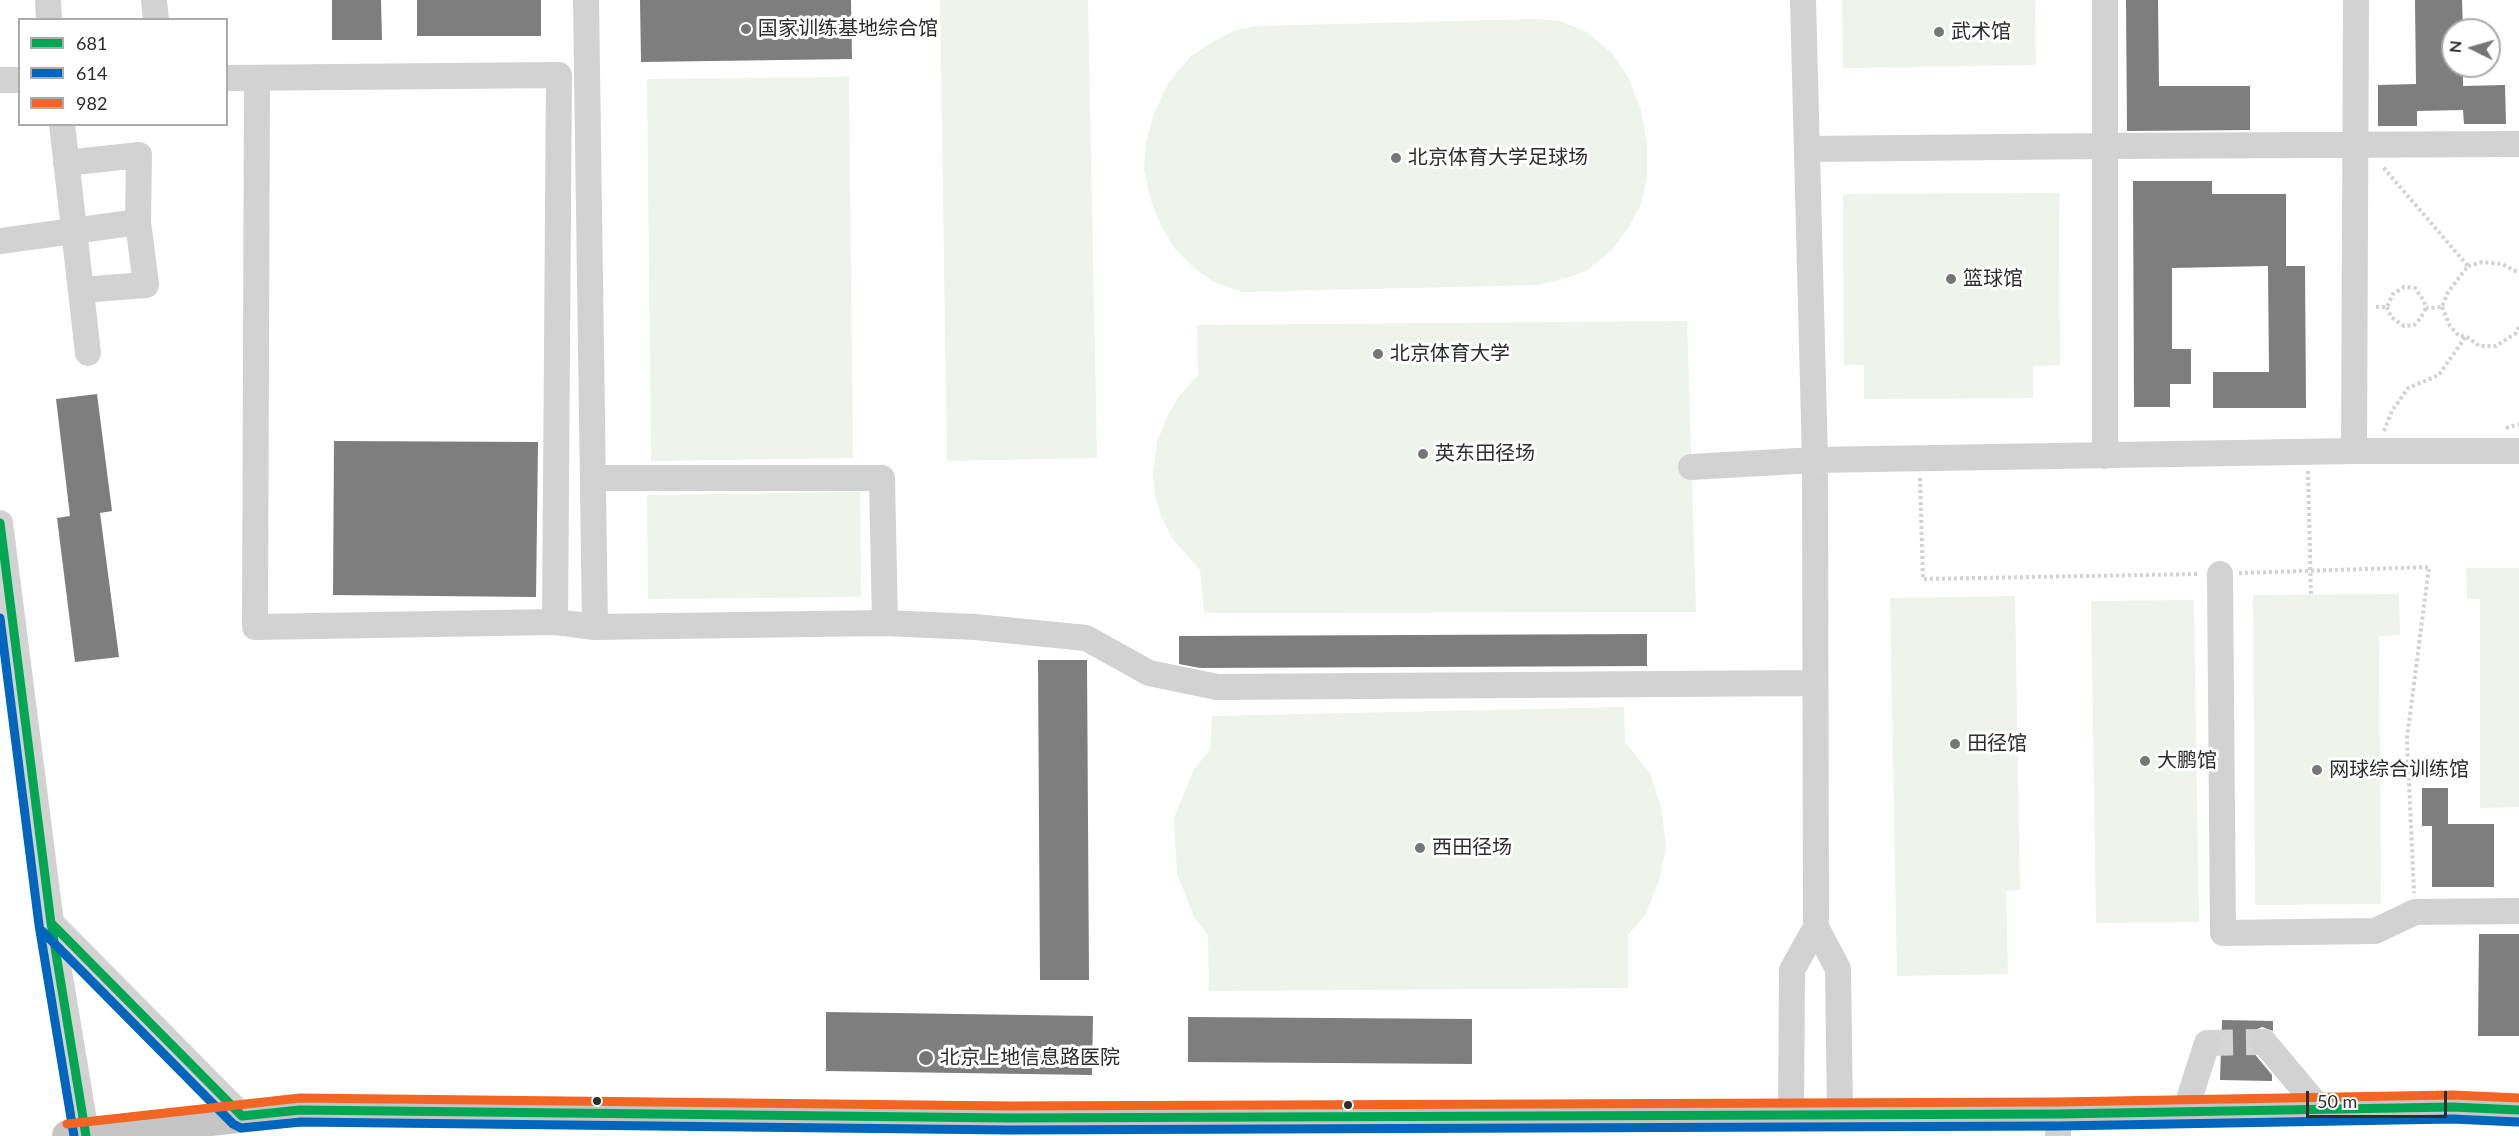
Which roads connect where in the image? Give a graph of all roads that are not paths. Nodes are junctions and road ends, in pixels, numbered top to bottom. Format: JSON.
{"nodes":[{"id":1,"x":48,"y":0,"type":"edge"},
{"id":2,"x":154,"y":0,"type":"edge"},
{"id":3,"x":586,"y":0,"type":"edge"},
{"id":4,"x":1803,"y":0,"type":"edge"},
{"id":5,"x":2105,"y":0,"type":"edge"},
{"id":6,"x":2356,"y":0,"type":"edge"},
{"id":7,"x":49,"y":18,"type":"edge"},
{"id":8,"x":156,"y":18,"type":"edge"},
{"id":9,"x":228,"y":78,"type":"edge"},
{"id":10,"x":257,"y":78,"type":"junction"},
{"id":11,"x":0,"y":80,"type":"edge"},
{"id":12,"x":18,"y":80,"type":"edge"},
{"id":13,"x":62,"y":126,"type":"edge"},
{"id":14,"x":2519,"y":144,"type":"edge"},
{"id":15,"x":2105,"y":146,"type":"junction"},
{"id":16,"x":2360,"y":146,"type":"junction"},
{"id":17,"x":1807,"y":149,"type":"junction"},
{"id":18,"x":66,"y":163,"type":"junction"},
{"id":19,"x":138,"y":222,"type":"junction"},
{"id":20,"x":74,"y":231,"type":"junction"},
{"id":21,"x":0,"y":241,"type":"edge"},
{"id":22,"x":81,"y":290,"type":"junction"},
{"id":23,"x":88,"y":353,"type":"dead end"},
{"id":24,"x":2354,"y":451,"type":"junction"},
{"id":25,"x":2519,"y":451,"type":"edge"},
{"id":26,"x":2105,"y":456,"type":"junction"},
{"id":27,"x":1815,"y":460,"type":"junction"},
{"id":28,"x":1691,"y":467,"type":"dead end"},
{"id":29,"x":594,"y":478,"type":"junction"},
{"id":30,"x":0,"y":524,"type":"edge"},
{"id":31,"x":2220,"y":574,"type":"road end"},
{"id":32,"x":555,"y":622,"type":"junction"},
{"id":33,"x":885,"y":623,"type":"junction"},
{"id":34,"x":595,"y":627,"type":"junction"},
{"id":35,"x":1815,"y":683,"type":"junction"},
{"id":36,"x":2519,"y":910,"type":"edge"},
{"id":37,"x":51,"y":923,"type":"junction"},
{"id":38,"x":1816,"y":927,"type":"junction"},
{"id":39,"x":2264,"y":1042,"type":"dead end"},
{"id":40,"x":2207,"y":1043,"type":"dead end"},
{"id":41,"x":2321,"y":1110,"type":"junction"},
{"id":42,"x":2519,"y":1110,"type":"edge"},
{"id":43,"x":2185,"y":1112,"type":"junction"},
{"id":44,"x":1840,"y":1114,"type":"junction"},
{"id":45,"x":1791,"y":1115,"type":"junction"},
{"id":46,"x":242,"y":1116,"type":"junction"},
{"id":47,"x":2058,"y":1125,"type":"edge"},
{"id":48,"x":996,"y":1127,"type":"edge"},
{"id":49,"x":82,"y":1135,"type":"edge"}],
"edges":[{"from":1,"to":7,"type":"street"},
{"from":2,"to":8,"type":"street"},
{"from":3,"to":29,"type":"street"},
{"from":4,"to":17,"type":"street"},
{"from":5,"to":15,"type":"street"},
{"from":6,"to":16,"type":"street"},
{"from":9,"to":10,"type":"street"},
{"from":10,"to":32,"type":"street"},
{"from":10,"to":32,"type":"street"},
{"from":11,"to":12,"type":"street"},
{"from":13,"to":18,"type":"street"},
{"from":14,"to":16,"type":"street"},
{"from":15,"to":16,"type":"street"},
{"from":15,"to":17,"type":"street"},
{"from":15,"to":26,"type":"street"},
{"from":16,"to":24,"type":"street"},
{"from":17,"to":27,"type":"street"},
{"from":18,"to":19,"type":"street"},
{"from":18,"to":20,"type":"street"},
{"from":19,"to":20,"type":"street"},
{"from":19,"to":22,"type":"street"},
{"from":20,"to":21,"type":"street"},
{"from":20,"to":22,"type":"street"},
{"from":22,"to":23,"type":"street"},
{"from":24,"to":25,"type":"street"},
{"from":24,"to":26,"type":"street"},
{"from":26,"to":27,"type":"street"},
{"from":27,"to":28,"type":"street"},
{"from":27,"to":35,"type":"street"},
{"from":29,"to":33,"type":"street"},
{"from":29,"to":34,"type":"street"},
{"from":30,"to":37,"type":"street"},
{"from":31,"to":36,"type":"street"},
{"from":32,"to":34,"type":"street"},
{"from":33,"to":34,"type":"street"},
{"from":33,"to":35,"type":"street"},
{"from":35,"to":38,"type":"street"},
{"from":37,"to":46,"type":"street"},
{"from":37,"to":49,"type":"street"},
{"from":38,"to":44,"type":"street"},
{"from":38,"to":45,"type":"street"},
{"from":39,"to":41,"type":"street"},
{"from":40,"to":43,"type":"street"},
{"from":41,"to":42,"type":"main road"},
{"from":41,"to":43,"type":"main road"},
{"from":43,"to":47,"type":"main road"},
{"from":44,"to":45,"type":"main road"},
{"from":44,"to":47,"type":"main road"},
{"from":45,"to":48,"type":"main road"},
{"from":46,"to":48,"type":"main road"},
{"from":46,"to":49,"type":"main road"}]}
